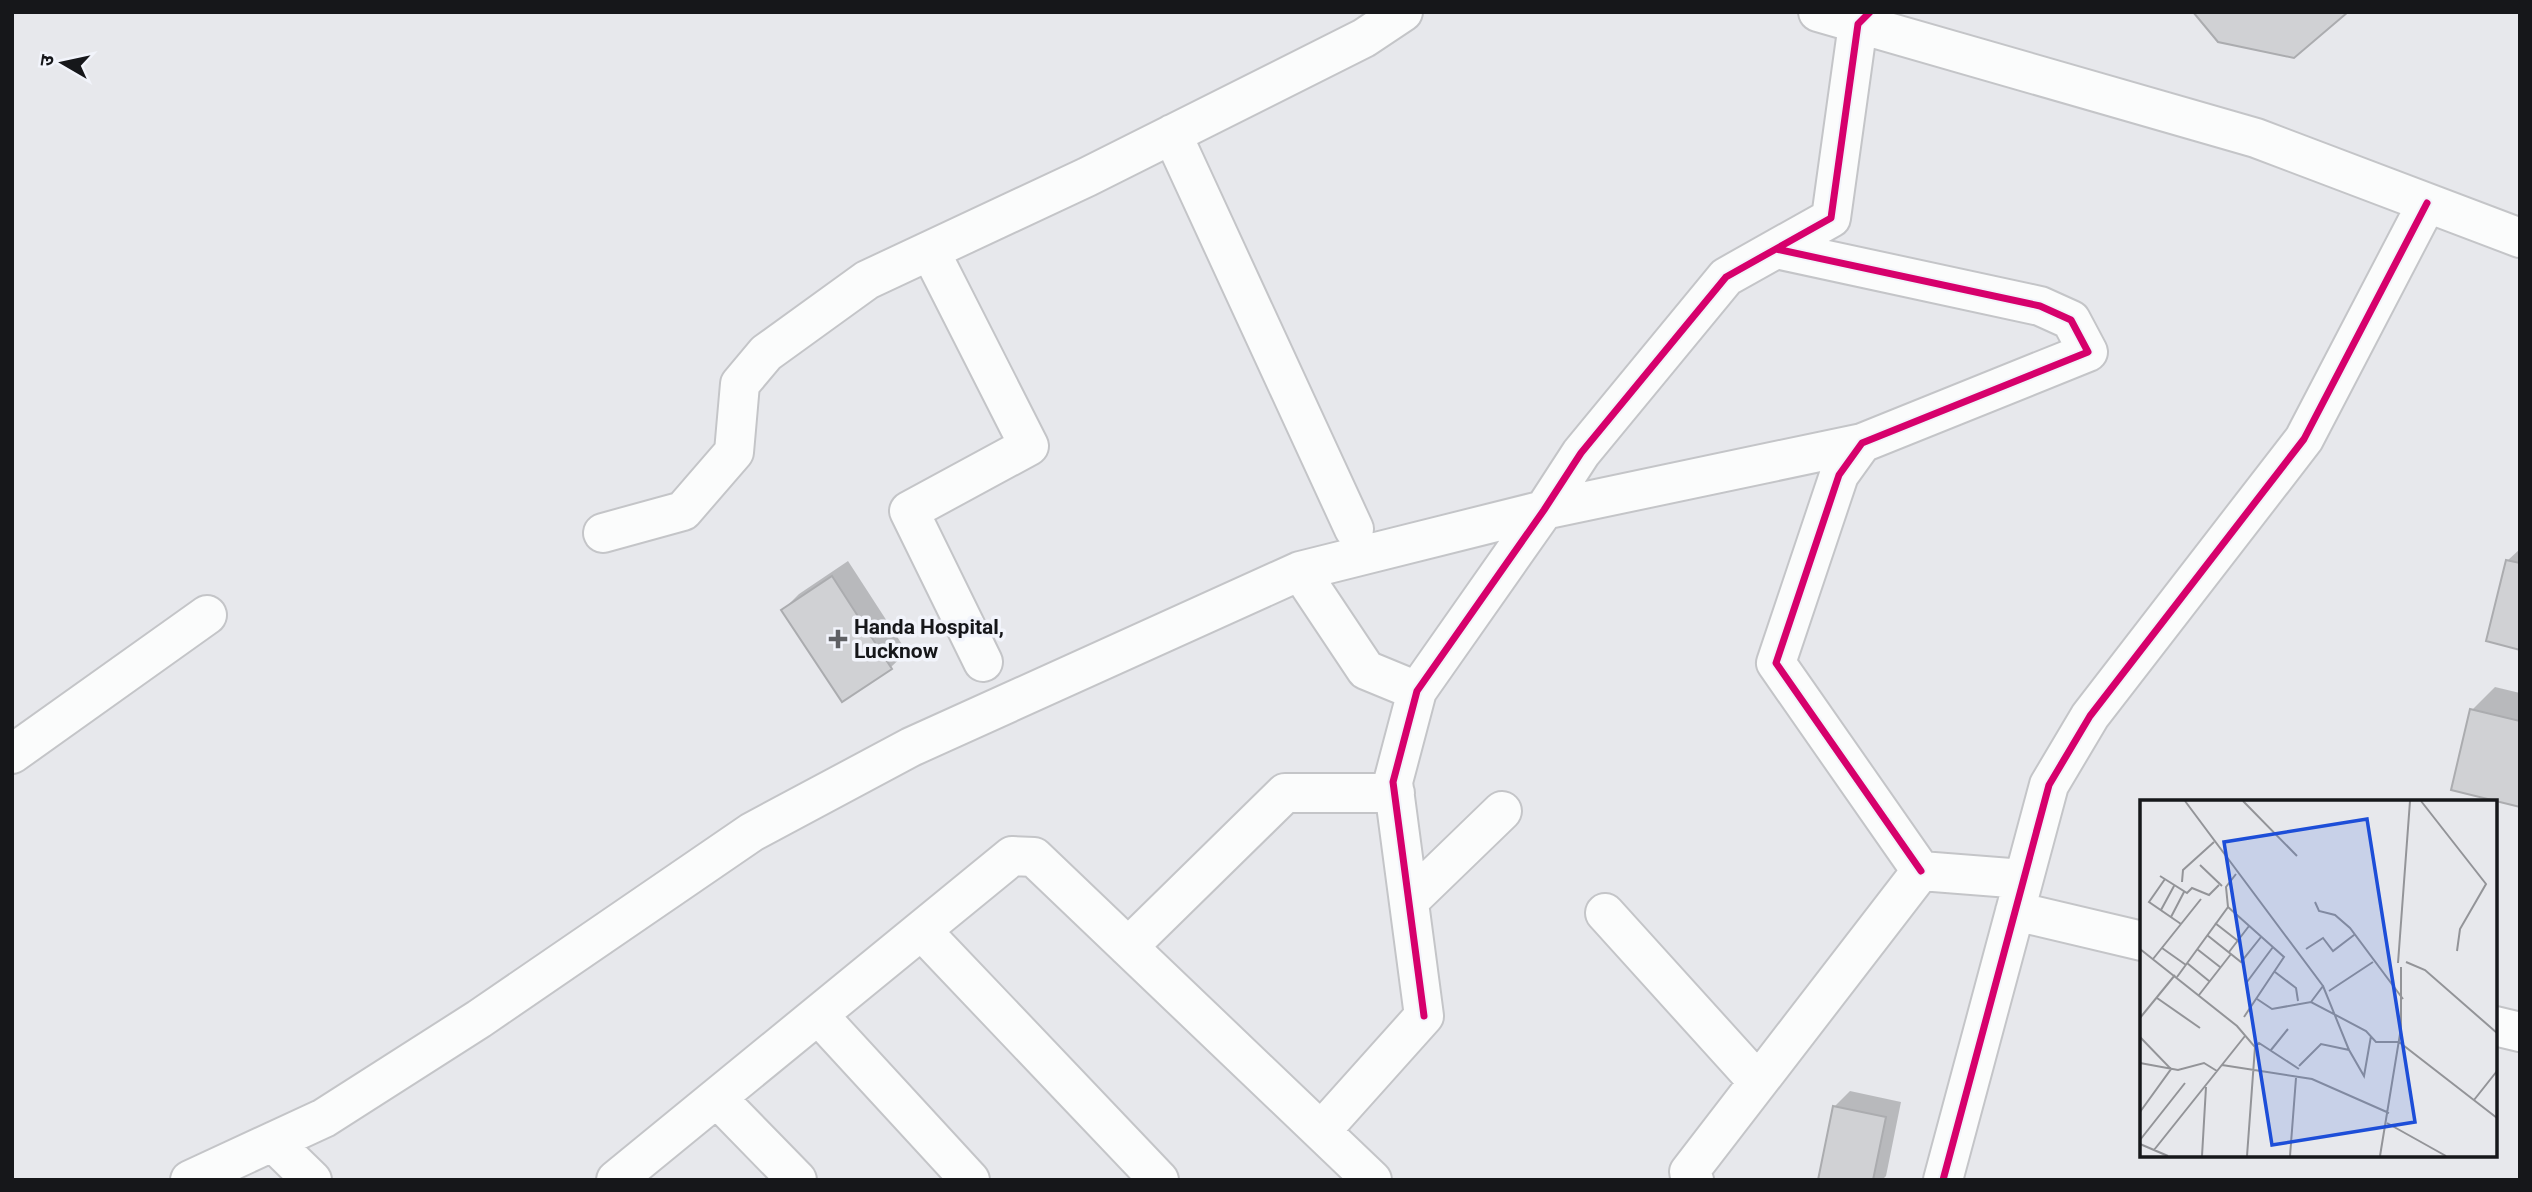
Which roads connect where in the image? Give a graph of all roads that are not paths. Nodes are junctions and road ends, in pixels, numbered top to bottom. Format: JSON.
{"nodes":[{"id":1,"x":1403,"y":12,"type":"edge"},
{"id":2,"x":1818,"y":12,"type":"edge"},
{"id":3,"x":1864,"y":18,"type":"edge"},
{"id":4,"x":1172,"y":134,"type":"junction"},
{"id":5,"x":2427,"y":203,"type":"junction"},
{"id":6,"x":2515,"y":226,"type":"edge"},
{"id":7,"x":1776,"y":248,"type":"junction"},
{"id":8,"x":930,"y":251,"type":"junction"},
{"id":9,"x":1862,"y":443,"type":"junction"},
{"id":10,"x":1544,"y":510,"type":"junction"},
{"id":11,"x":1354,"y":529,"type":"dead end"},
{"id":12,"x":603,"y":533,"type":"dead end"},
{"id":13,"x":1300,"y":571,"type":"junction"},
{"id":14,"x":207,"y":615,"type":"dead end"},
{"id":15,"x":984,"y":662,"type":"dead end"},
{"id":16,"x":1417,"y":691,"type":"junction"},
{"id":17,"x":12,"y":754,"type":"edge"},
{"id":18,"x":1395,"y":793,"type":"junction"},
{"id":19,"x":1502,"y":811,"type":"dead end"},
{"id":20,"x":1921,"y":872,"type":"junction"},
{"id":21,"x":2019,"y":895,"type":"junction"},
{"id":22,"x":1409,"y":901,"type":"junction"},
{"id":23,"x":1605,"y":914,"type":"dead end"},
{"id":24,"x":922,"y":931,"type":"junction"},
{"id":25,"x":2140,"y":940,"type":"edge"},
{"id":26,"x":1128,"y":947,"type":"junction"},
{"id":27,"x":819,"y":1016,"type":"junction"},
{"id":28,"x":2497,"y":1026,"type":"edge"},
{"id":29,"x":2520,"y":1032,"type":"edge"},
{"id":30,"x":1758,"y":1083,"type":"junction"},
{"id":31,"x":717,"y":1098,"type":"junction"},
{"id":32,"x":1321,"y":1131,"type":"junction"},
{"id":33,"x":273,"y":1142,"type":"junction"},
{"id":34,"x":190,"y":1180,"type":"edge"},
{"id":35,"x":312,"y":1180,"type":"edge"},
{"id":36,"x":616,"y":1180,"type":"edge"},
{"id":37,"x":797,"y":1180,"type":"edge"},
{"id":38,"x":970,"y":1180,"type":"edge"},
{"id":39,"x":1158,"y":1180,"type":"edge"},
{"id":40,"x":1372,"y":1180,"type":"edge"},
{"id":41,"x":1694,"y":1180,"type":"edge"},
{"id":42,"x":1943,"y":1180,"type":"edge"}],
"edges":[{"from":1,"to":4,"type":"street"},
{"from":2,"to":3,"type":"street"},
{"from":3,"to":5,"type":"street"},
{"from":3,"to":7,"type":"street"},
{"from":4,"to":8,"type":"street"},
{"from":4,"to":11,"type":"street"},
{"from":5,"to":6,"type":"street"},
{"from":5,"to":21,"type":"street"},
{"from":7,"to":9,"type":"street"},
{"from":7,"to":10,"type":"street"},
{"from":8,"to":12,"type":"street"},
{"from":8,"to":15,"type":"street"},
{"from":9,"to":10,"type":"street"},
{"from":9,"to":20,"type":"street"},
{"from":10,"to":13,"type":"street"},
{"from":10,"to":16,"type":"street"},
{"from":13,"to":16,"type":"street"},
{"from":13,"to":33,"type":"street"},
{"from":14,"to":17,"type":"street"},
{"from":16,"to":18,"type":"street"},
{"from":18,"to":22,"type":"street"},
{"from":18,"to":26,"type":"street"},
{"from":19,"to":22,"type":"street"},
{"from":20,"to":21,"type":"street"},
{"from":20,"to":30,"type":"street"},
{"from":21,"to":25,"type":"street"},
{"from":21,"to":42,"type":"street"},
{"from":22,"to":32,"type":"street"},
{"from":23,"to":30,"type":"street"},
{"from":24,"to":26,"type":"street"},
{"from":24,"to":27,"type":"street"},
{"from":24,"to":39,"type":"street"},
{"from":26,"to":32,"type":"street"},
{"from":27,"to":31,"type":"street"},
{"from":27,"to":38,"type":"street"},
{"from":28,"to":29,"type":"street"},
{"from":30,"to":41,"type":"street"},
{"from":31,"to":36,"type":"street"},
{"from":31,"to":37,"type":"street"},
{"from":32,"to":40,"type":"street"},
{"from":33,"to":34,"type":"street"},
{"from":33,"to":35,"type":"street"}]}
